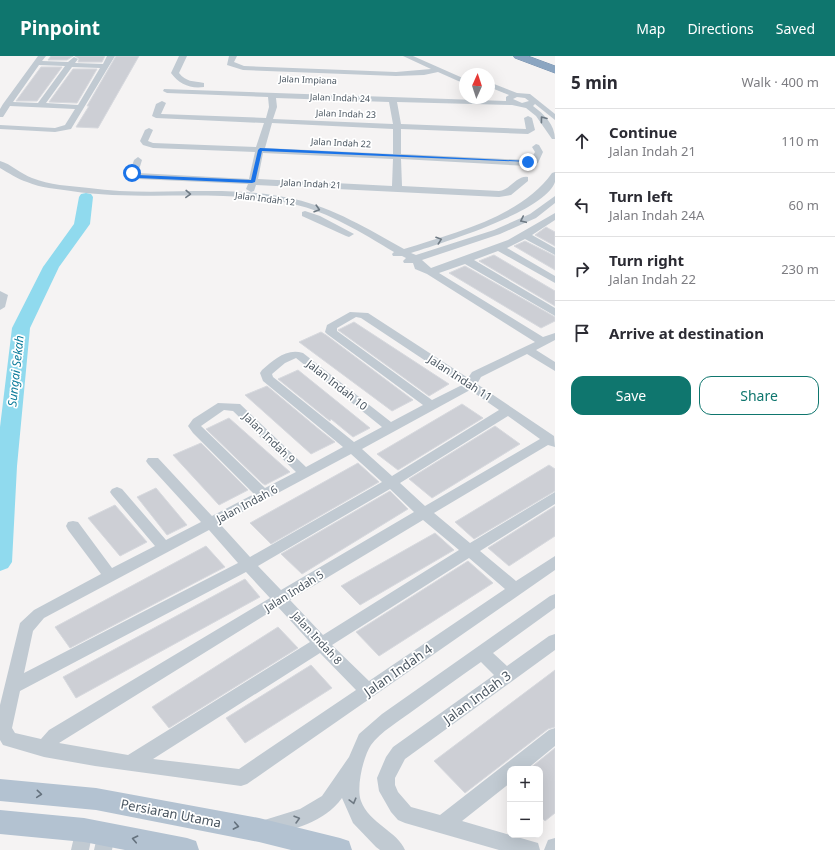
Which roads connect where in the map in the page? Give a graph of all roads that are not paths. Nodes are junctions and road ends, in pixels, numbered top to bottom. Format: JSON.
{"nodes":[{"id":1,"x":42,"y":56,"type":"edge"},
{"id":2,"x":76,"y":56,"type":"edge"},
{"id":3,"x":111,"y":56,"type":"edge"},
{"id":4,"x":183,"y":56,"type":"edge"},
{"id":5,"x":233,"y":56,"type":"edge"},
{"id":6,"x":407,"y":56,"type":"edge"},
{"id":7,"x":423,"y":56,"type":"edge"},
{"id":8,"x":519,"y":56,"type":"edge"},
{"id":9,"x":545,"y":56,"type":"edge"},
{"id":10,"x":555,"y":60,"type":"edge"},
{"id":11,"x":37,"y":63,"type":"junction"},
{"id":12,"x":70,"y":64,"type":"junction"},
{"id":13,"x":105,"y":66,"type":"junction"},
{"id":14,"x":439,"y":70,"type":"junction"},
{"id":15,"x":555,"y":70,"type":"edge"},
{"id":16,"x":459,"y":73,"type":"edge"},
{"id":17,"x":459,"y":79,"type":"edge"},
{"id":18,"x":495,"y":88,"type":"edge"},
{"id":19,"x":167,"y":90,"type":"dead end"},
{"id":20,"x":495,"y":90,"type":"edge"},
{"id":21,"x":272,"y":95,"type":"junction"},
{"id":22,"x":459,"y":96,"type":"edge"},
{"id":23,"x":513,"y":98,"type":"junction"},
{"id":24,"x":393,"y":100,"type":"junction"},
{"id":25,"x":162,"y":103,"type":"dead end"},
{"id":26,"x":530,"y":103,"type":"junction"},
{"id":27,"x":8,"y":104,"type":"junction"},
{"id":28,"x":40,"y":106,"type":"junction"},
{"id":29,"x":80,"y":107,"type":"junction"},
{"id":30,"x":1,"y":112,"type":"edge"},
{"id":31,"x":528,"y":118,"type":"dead end"},
{"id":32,"x":555,"y":118,"type":"edge"},
{"id":33,"x":269,"y":121,"type":"junction"},
{"id":34,"x":397,"y":126,"type":"junction"},
{"id":35,"x":0,"y":127,"type":"edge"},
{"id":36,"x":149,"y":130,"type":"dead end"},
{"id":37,"x":555,"y":137,"type":"edge"},
{"id":38,"x":536,"y":148,"type":"dead end"},
{"id":39,"x":260,"y":150,"type":"junction"},
{"id":40,"x":397,"y":156,"type":"junction"},
{"id":41,"x":138,"y":160,"type":"dead end"},
{"id":42,"x":0,"y":164,"type":"edge"},
{"id":43,"x":555,"y":175,"type":"edge"},
{"id":44,"x":525,"y":180,"type":"dead end"},
{"id":45,"x":252,"y":182,"type":"junction"},
{"id":46,"x":397,"y":188,"type":"junction"},
{"id":47,"x":555,"y":199,"type":"edge"},
{"id":48,"x":249,"y":200,"type":"junction"},
{"id":49,"x":553,"y":221,"type":"edge"},
{"id":50,"x":524,"y":235,"type":"junction"},
{"id":51,"x":498,"y":247,"type":"junction"},
{"id":52,"x":555,"y":252,"type":"edge"},
{"id":53,"x":407,"y":258,"type":"junction"},
{"id":54,"x":466,"y":260,"type":"junction"},
{"id":55,"x":429,"y":271,"type":"junction"},
{"id":56,"x":555,"y":280,"type":"edge"},
{"id":57,"x":0,"y":294,"type":"edge"},
{"id":58,"x":0,"y":307,"type":"edge"},
{"id":59,"x":555,"y":313,"type":"edge"},
{"id":60,"x":555,"y":336,"type":"edge"},
{"id":61,"x":543,"y":342,"type":"junction"},
{"id":62,"x":527,"y":349,"type":"junction"},
{"id":63,"x":555,"y":366,"type":"edge"},
{"id":64,"x":471,"y":385,"type":"junction"},
{"id":65,"x":432,"y":406,"type":"junction"},
{"id":66,"x":508,"y":410,"type":"junction"},
{"id":67,"x":391,"y":428,"type":"junction"},
{"id":68,"x":552,"y":441,"type":"edge"},
{"id":69,"x":353,"y":448,"type":"junction"},
{"id":70,"x":153,"y":460,"type":"dead end"},
{"id":71,"x":305,"y":473,"type":"junction"},
{"id":72,"x":392,"y":482,"type":"junction"},
{"id":73,"x":117,"y":492,"type":"dead end"},
{"id":74,"x":264,"y":495,"type":"junction"},
{"id":75,"x":555,"y":497,"type":"edge"},
{"id":76,"x":424,"y":514,"type":"junction"},
{"id":77,"x":211,"y":523,"type":"junction"},
{"id":78,"x":73,"y":526,"type":"dead end"},
{"id":79,"x":165,"y":548,"type":"junction"},
{"id":80,"x":468,"y":551,"type":"junction"},
{"id":81,"x":555,"y":562,"type":"edge"},
{"id":82,"x":249,"y":564,"type":"junction"},
{"id":83,"x":110,"y":576,"type":"junction"},
{"id":84,"x":515,"y":589,"type":"junction"},
{"id":85,"x":280,"y":599,"type":"junction"},
{"id":86,"x":555,"y":600,"type":"edge"},
{"id":87,"x":555,"y":641,"type":"edge"},
{"id":88,"x":323,"y":645,"type":"junction"},
{"id":89,"x":481,"y":652,"type":"junction"},
{"id":90,"x":506,"y":676,"type":"junction"},
{"id":91,"x":12,"y":687,"type":"junction"},
{"id":92,"x":368,"y":691,"type":"junction"},
{"id":93,"x":555,"y":736,"type":"edge"},
{"id":94,"x":44,"y":749,"type":"junction"},
{"id":95,"x":355,"y":762,"type":"junction"},
{"id":96,"x":130,"y":764,"type":"junction"},
{"id":97,"x":517,"y":766,"type":"edge"},
{"id":98,"x":507,"y":774,"type":"edge"},
{"id":99,"x":0,"y":790,"type":"edge"},
{"id":100,"x":0,"y":822,"type":"edge"},
{"id":101,"x":442,"y":825,"type":"junction"},
{"id":102,"x":259,"y":830,"type":"junction"},
{"id":103,"x":93,"y":841,"type":"edge"},
{"id":104,"x":555,"y":846,"type":"edge"},
{"id":105,"x":186,"y":850,"type":"edge"},
{"id":106,"x":340,"y":850,"type":"edge"},
{"id":107,"x":396,"y":850,"type":"edge"},
{"id":108,"x":531,"y":850,"type":"edge"},
{"id":109,"x":553,"y":850,"type":"edge"}],
"edges":[{"from":1,"to":11,"type":"street"},
{"from":2,"to":12,"type":"street"},
{"from":3,"to":13,"type":"street"},
{"from":4,"to":22,"type":"street","name":"Jalan Impiana"},
{"from":5,"to":14,"type":"street"},
{"from":6,"to":14,"type":"street"},
{"from":7,"to":16,"type":"street"},
{"from":8,"to":15,"type":"highway"},
{"from":9,"to":10,"type":"highway"},
{"from":11,"to":12,"type":"street"},
{"from":11,"to":27,"type":"street"},
{"from":12,"to":13,"type":"street"},
{"from":12,"to":28,"type":"street"},
{"from":13,"to":29,"type":"street"},
{"from":14,"to":17,"type":"street"},
{"from":18,"to":23,"type":"street"},
{"from":19,"to":21,"type":"street","name":"Jalan Indah 24"},
{"from":20,"to":23,"type":"street"},
{"from":21,"to":24,"type":"street","name":"Jalan Indah 24"},
{"from":21,"to":33,"type":"street"},
{"from":23,"to":24,"type":"street","name":"Jalan Indah 24"},
{"from":23,"to":26,"type":"street"},
{"from":24,"to":34,"type":"street"},
{"from":25,"to":33,"type":"street","name":"Jalan Indah 23"},
{"from":26,"to":32,"type":"street"},
{"from":37,"to":26,"type":"street","one_way":true},
{"from":27,"to":28,"type":"street"},
{"from":27,"to":30,"type":"street"},
{"from":28,"to":29,"type":"street"},
{"from":29,"to":35,"type":"street"},
{"from":31,"to":34,"type":"street","name":"Jalan Indah 23"},
{"from":33,"to":34,"type":"street","name":"Jalan Indah 23"},
{"from":33,"to":39,"type":"street"},
{"from":34,"to":40,"type":"street"},
{"from":36,"to":39,"type":"street","name":"Jalan Indah 22"},
{"from":38,"to":40,"type":"street","name":"Jalan Indah 22"},
{"from":39,"to":40,"type":"street","name":"Jalan Indah 22"},
{"from":39,"to":45,"type":"street"},
{"from":40,"to":46,"type":"street"},
{"from":41,"to":45,"type":"street","name":"Jalan Indah 21"},
{"from":42,"to":48,"type":"street","name":"Jalan Indah 12"},
{"from":53,"to":43,"type":"street","one_way":true},
{"from":44,"to":46,"type":"street","name":"Jalan Indah 21"},
{"from":45,"to":46,"type":"street","name":"Jalan Indah 21"},
{"from":45,"to":48,"type":"street"},
{"from":47,"to":53,"type":"street","one_way":true},
{"from":48,"to":53,"type":"street","name":"Jalan Indah 12"},
{"from":48,"to":53,"type":"street","name":"Jalan Indah 12","one_way":true},
{"from":49,"to":50,"type":"street"},
{"from":50,"to":51,"type":"street"},
{"from":50,"to":52,"type":"street"},
{"from":51,"to":54,"type":"street"},
{"from":51,"to":56,"type":"street"},
{"from":53,"to":55,"type":"street","name":"Jalan Indah 12"},
{"from":54,"to":55,"type":"street"},
{"from":54,"to":59,"type":"street"},
{"from":55,"to":61,"type":"street","name":"Jalan Indah 12"},
{"from":57,"to":58,"type":"street"},
{"from":60,"to":61,"type":"street","name":"Jalan Indah 6"},
{"from":61,"to":62,"type":"street","name":"Jalan Indah 6"},
{"from":62,"to":63,"type":"street"},
{"from":62,"to":64,"type":"street","name":"Jalan Indah 6"},
{"from":64,"to":65,"type":"street","name":"Jalan Indah 6"},
{"from":64,"to":65,"type":"street","name":"Jalan Indah 11"},
{"from":64,"to":66,"type":"street","name":"Jalan Indah 11"},
{"from":65,"to":67,"type":"street","name":"Jalan Indah 6"},
{"from":66,"to":68,"type":"street","name":"Jalan Indah 11"},
{"from":66,"to":72,"type":"street"},
{"from":67,"to":69,"type":"street","name":"Jalan Indah 6"},
{"from":67,"to":69,"type":"street","name":"Jalan Indah 10"},
{"from":68,"to":76,"type":"street","name":"Jalan Indah 5"},
{"from":69,"to":71,"type":"street","name":"Jalan Indah 6"},
{"from":69,"to":72,"type":"street"},
{"from":70,"to":77,"type":"street","name":"Jalan Indah 8"},
{"from":71,"to":74,"type":"street","name":"Jalan Indah 6"},
{"from":71,"to":74,"type":"street","name":"Jalan Indah 9"},
{"from":72,"to":76,"type":"street"},
{"from":72,"to":82,"type":"street"},
{"from":73,"to":79,"type":"street"},
{"from":74,"to":77,"type":"street","name":"Jalan Indah 6"},
{"from":75,"to":80,"type":"street"},
{"from":76,"to":80,"type":"street"},
{"from":76,"to":85,"type":"street","name":"Jalan Indah 5"},
{"from":77,"to":79,"type":"street","name":"Jalan Indah 6"},
{"from":77,"to":82,"type":"street","name":"Jalan Indah 8"},
{"from":78,"to":83,"type":"street"},
{"from":79,"to":83,"type":"street","name":"Jalan Indah 6"},
{"from":80,"to":84,"type":"street"},
{"from":80,"to":88,"type":"street"},
{"from":81,"to":84,"type":"street","name":"Jalan Indah 4"},
{"from":82,"to":85,"type":"street","name":"Jalan Indah 8"},
{"from":82,"to":91,"type":"street"},
{"from":83,"to":91,"type":"street","name":"Jalan Indah 6"},
{"from":84,"to":92,"type":"street","name":"Jalan Indah 4"},
{"from":85,"to":88,"type":"street","name":"Jalan Indah 8"},
{"from":85,"to":94,"type":"street","name":"Jalan Indah 5"},
{"from":86,"to":89,"type":"street"},
{"from":87,"to":90,"type":"street","name":"Jalan Indah 3"},
{"from":88,"to":92,"type":"street","name":"Jalan Indah 8"},
{"from":88,"to":96,"type":"street"},
{"from":89,"to":90,"type":"street"},
{"from":89,"to":95,"type":"street"},
{"from":90,"to":101,"type":"street","name":"Jalan Indah 3"},
{"from":91,"to":94,"type":"street"},
{"from":92,"to":96,"type":"street","name":"Jalan Indah 4"},
{"from":93,"to":97,"type":"street"},
{"from":94,"to":96,"type":"street"},
{"from":102,"to":95,"type":"street","one_way":true},
{"from":95,"to":107,"type":"street","one_way":true},
{"from":98,"to":101,"type":"street"},
{"from":99,"to":102,"type":"main road","name":"Persiaran Utama","one_way":true},
{"from":100,"to":103,"type":"main road"},
{"from":101,"to":108,"type":"street"},
{"from":102,"to":106,"type":"main road","name":"Persiaran Utama"},
{"from":105,"to":103,"type":"main road","one_way":true},
{"from":104,"to":109,"type":"street"}]}
